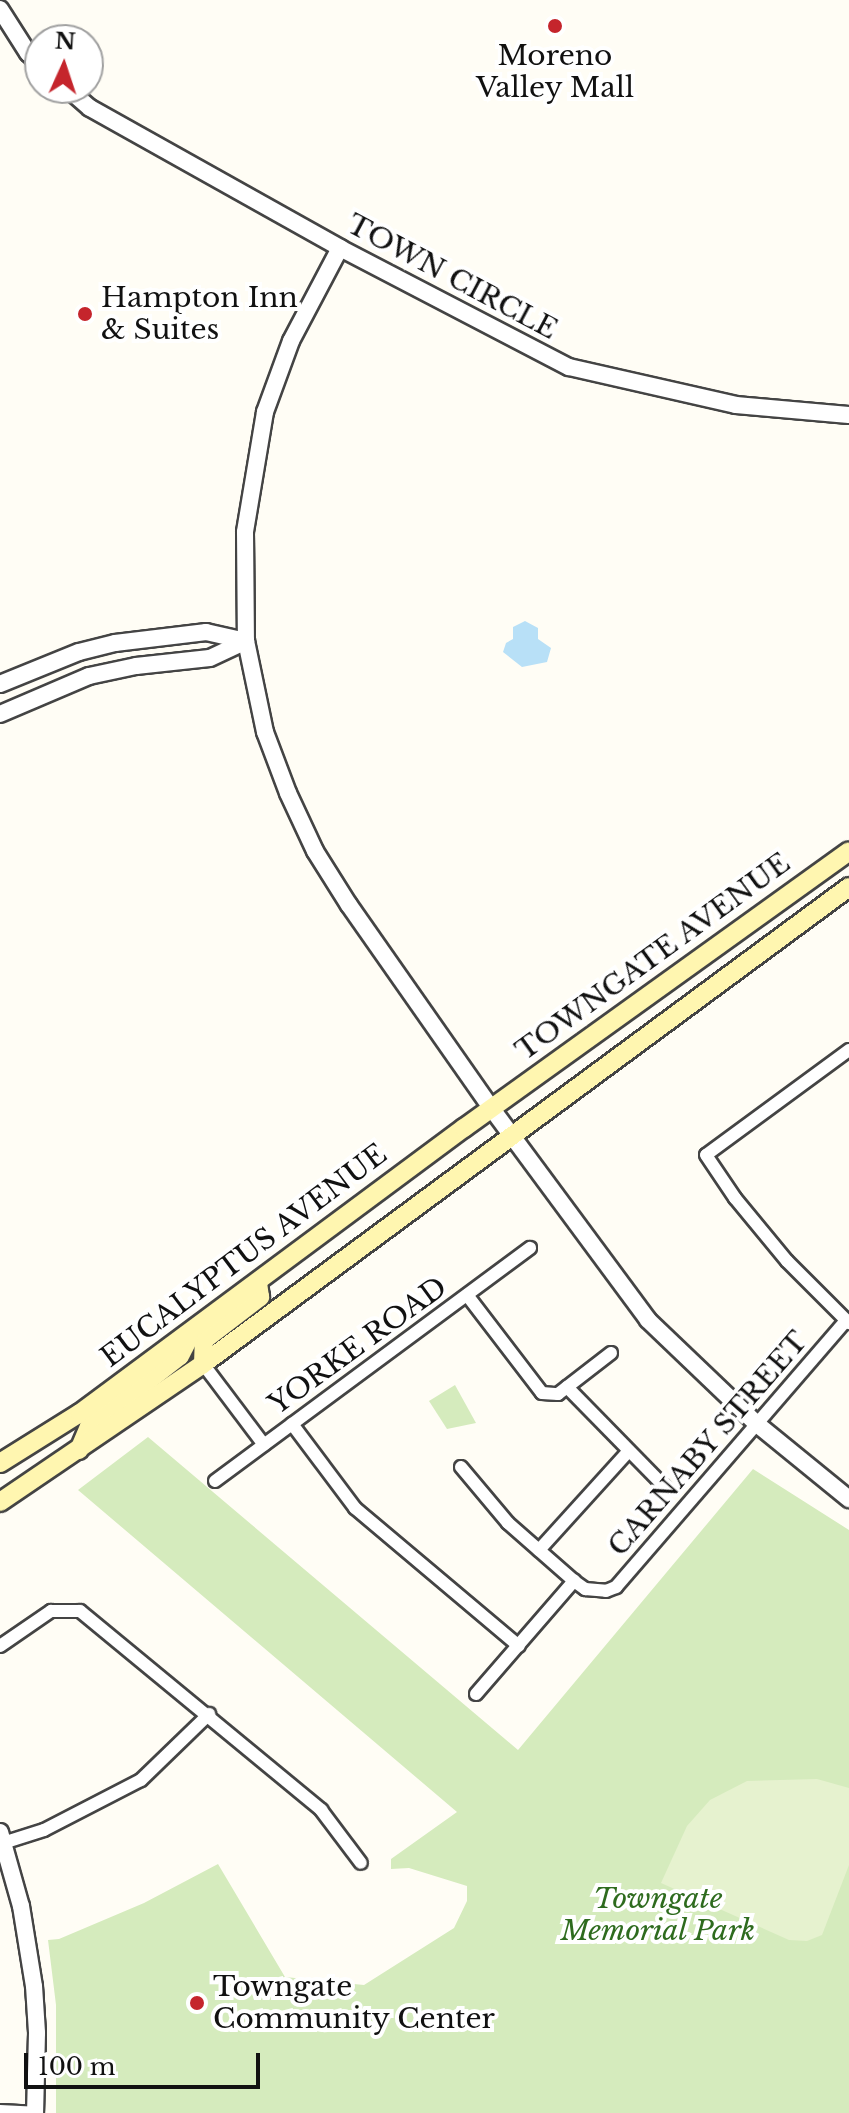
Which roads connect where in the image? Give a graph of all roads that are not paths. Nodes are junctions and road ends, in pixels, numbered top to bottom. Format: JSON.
{"nodes":[{"id":1,"x":0,"y":9,"type":"edge"},
{"id":2,"x":24,"y":47,"type":"edge"},
{"id":3,"x":85,"y":104,"type":"edge"},
{"id":4,"x":340,"y":248,"type":"junction"},
{"id":5,"x":849,"y":415,"type":"edge"},
{"id":6,"x":246,"y":641,"type":"junction"},
{"id":7,"x":0,"y":684,"type":"edge"},
{"id":8,"x":0,"y":714,"type":"edge"},
{"id":9,"x":849,"y":851,"type":"edge"},
{"id":10,"x":849,"y":887,"type":"edge"},
{"id":11,"x":849,"y":1050,"type":"edge"},
{"id":12,"x":492,"y":1109,"type":"junction"},
{"id":13,"x":512,"y":1135,"type":"junction"},
{"id":14,"x":530,"y":1248,"type":"dead end"},
{"id":15,"x":258,"y":1283,"type":"junction"},
{"id":16,"x":467,"y":1295,"type":"junction"},
{"id":17,"x":848,"y":1322,"type":"edge"},
{"id":18,"x":193,"y":1331,"type":"junction"},
{"id":19,"x":611,"y":1353,"type":"dead end"},
{"id":20,"x":203,"y":1364,"type":"junction"},
{"id":21,"x":567,"y":1387,"type":"junction"},
{"id":22,"x":292,"y":1424,"type":"junction"},
{"id":23,"x":757,"y":1424,"type":"junction"},
{"id":24,"x":264,"y":1445,"type":"junction"},
{"id":25,"x":79,"y":1450,"type":"junction"},
{"id":26,"x":628,"y":1452,"type":"junction"},
{"id":27,"x":0,"y":1463,"type":"edge"},
{"id":28,"x":461,"y":1467,"type":"dead end"},
{"id":29,"x":215,"y":1481,"type":"dead end"},
{"id":30,"x":664,"y":1486,"type":"dead end"},
{"id":31,"x":849,"y":1499,"type":"edge"},
{"id":32,"x":0,"y":1502,"type":"edge"},
{"id":33,"x":539,"y":1550,"type":"junction"},
{"id":34,"x":574,"y":1581,"type":"junction"},
{"id":35,"x":0,"y":1646,"type":"edge"},
{"id":36,"x":519,"y":1646,"type":"junction"},
{"id":37,"x":476,"y":1694,"type":"dead end"},
{"id":38,"x":209,"y":1714,"type":"junction"},
{"id":39,"x":2,"y":1838,"type":"edge"},
{"id":40,"x":361,"y":1863,"type":"dead end"},
{"id":41,"x":0,"y":2111,"type":"edge"},
{"id":42,"x":35,"y":2113,"type":"edge"}],
"edges":[{"from":1,"to":2,"type":"street"},
{"from":3,"to":4,"type":"street","name":"TOWN CIRCLE"},
{"from":4,"to":5,"type":"street","name":"TOWN CIRCLE"},
{"from":4,"to":6,"type":"street"},
{"from":6,"to":7,"type":"street"},
{"from":6,"to":8,"type":"street"},
{"from":6,"to":12,"type":"street"},
{"from":9,"to":12,"type":"main road","name":"TOWNGATE AVENUE"},
{"from":10,"to":13,"type":"main road","name":"TOWNGATE AVENUE"},
{"from":11,"to":17,"type":"street"},
{"from":12,"to":13,"type":"street"},
{"from":12,"to":15,"type":"main road","name":"EUCALYPTUS AVENUE"},
{"from":13,"to":20,"type":"main road","name":"EUCALYPTUS AVENUE"},
{"from":13,"to":23,"type":"street"},
{"from":14,"to":16,"type":"street","name":"YORKE ROAD"},
{"from":15,"to":18,"type":"main road","name":"EUCALYPTUS AVENUE"},
{"from":15,"to":20,"type":"main road"},
{"from":16,"to":21,"type":"street"},
{"from":16,"to":22,"type":"street","name":"YORKE ROAD"},
{"from":17,"to":23,"type":"street","name":"CARNABY STREET"},
{"from":18,"to":25,"type":"main road"},
{"from":18,"to":27,"type":"main road","name":"EUCALYPTUS AVENUE"},
{"from":19,"to":21,"type":"street"},
{"from":20,"to":24,"type":"street"},
{"from":20,"to":25,"type":"main road","name":"EUCALYPTUS AVENUE"},
{"from":21,"to":26,"type":"street"},
{"from":22,"to":24,"type":"street","name":"YORKE ROAD"},
{"from":22,"to":36,"type":"street"},
{"from":23,"to":31,"type":"street"},
{"from":23,"to":34,"type":"street","name":"CARNABY STREET"},
{"from":24,"to":29,"type":"street","name":"YORKE ROAD"},
{"from":25,"to":32,"type":"main road","name":"EUCALYPTUS AVENUE"},
{"from":26,"to":30,"type":"street"},
{"from":26,"to":33,"type":"street"},
{"from":28,"to":33,"type":"street"},
{"from":33,"to":34,"type":"street"},
{"from":34,"to":36,"type":"street"},
{"from":35,"to":38,"type":"street"},
{"from":36,"to":37,"type":"street"},
{"from":38,"to":39,"type":"street"},
{"from":38,"to":40,"type":"street"},
{"from":39,"to":42,"type":"street"},
{"from":41,"to":42,"type":"street"}]}
